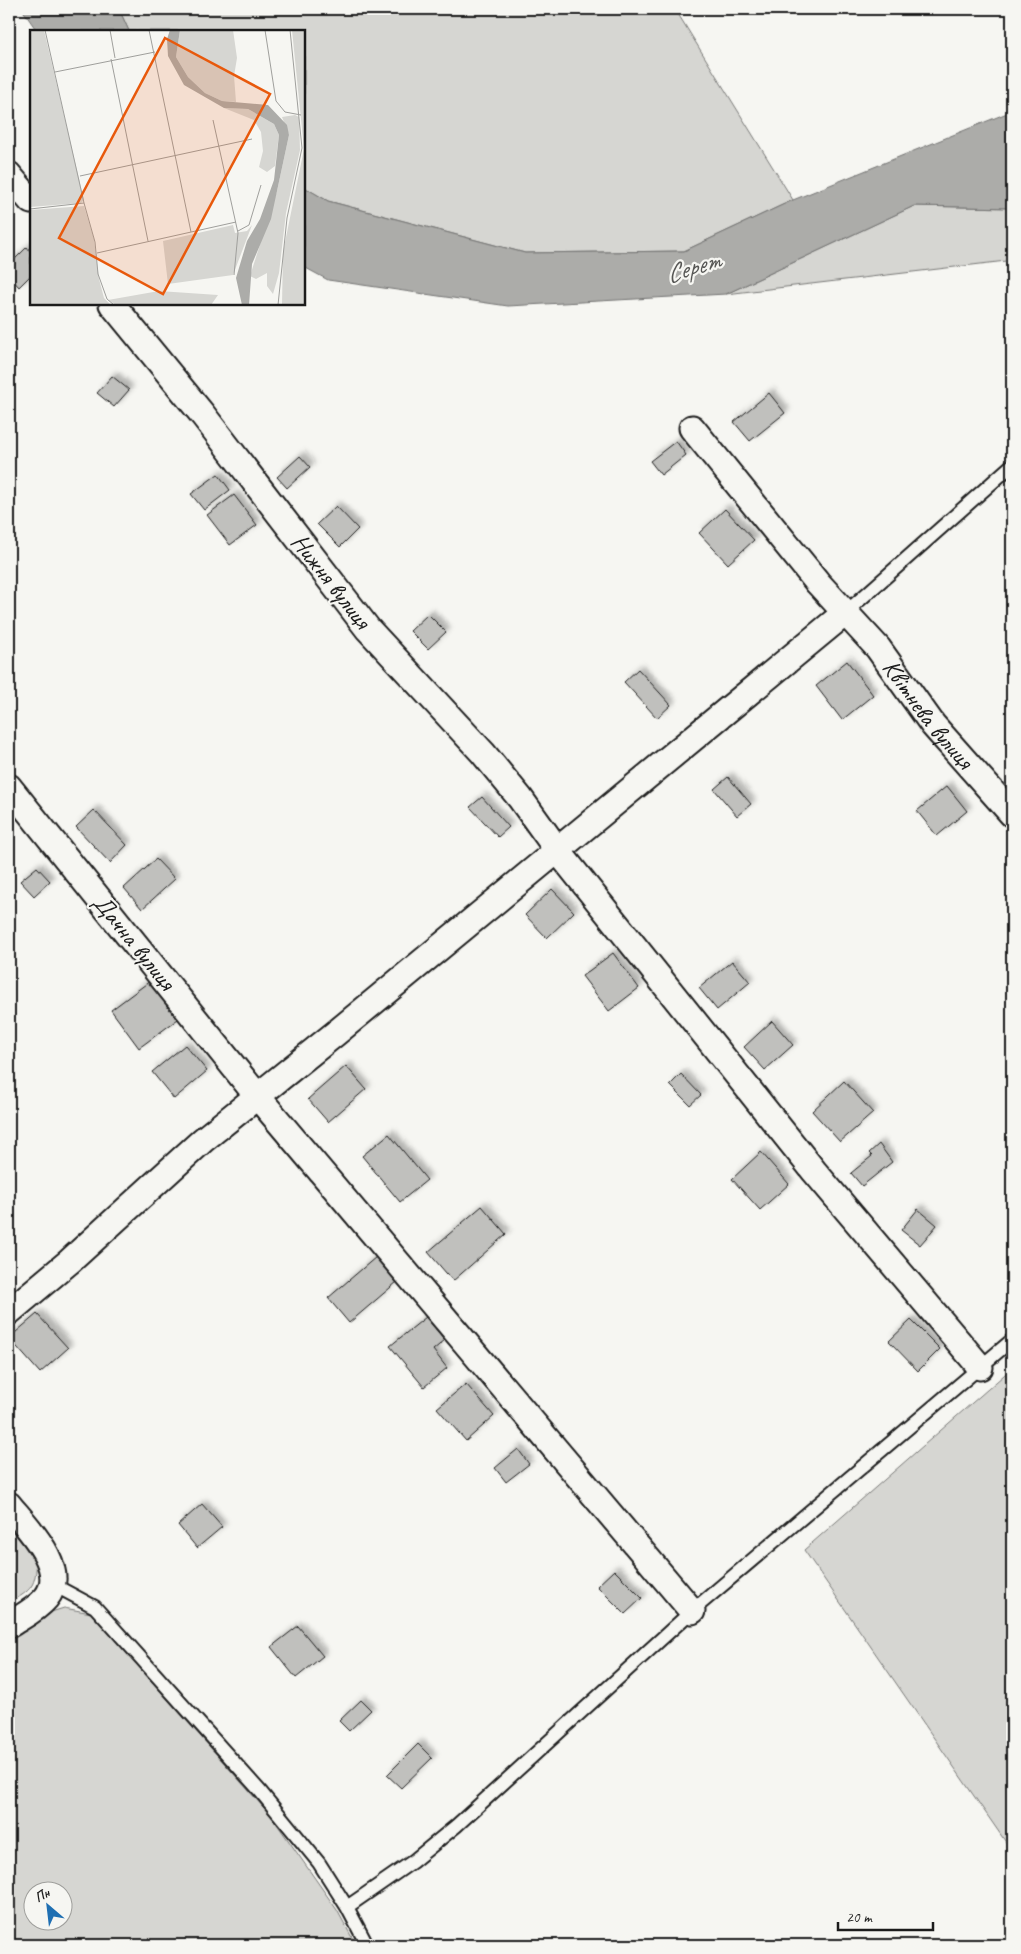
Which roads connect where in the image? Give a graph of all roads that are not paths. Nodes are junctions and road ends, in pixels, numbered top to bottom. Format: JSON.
{"nodes":[{"id":1,"x":9,"y":175,"type":"edge"},
{"id":2,"x":30,"y":200,"type":"edge"},
{"id":3,"x":113,"y":305,"type":"edge"},
{"id":4,"x":692,"y":428,"type":"dead end"},
{"id":5,"x":1012,"y":465,"type":"edge"},
{"id":6,"x":845,"y":613,"type":"junction"},
{"id":7,"x":9,"y":787,"type":"edge"},
{"id":8,"x":1012,"y":814,"type":"edge"},
{"id":9,"x":558,"y":851,"type":"junction"},
{"id":10,"x":258,"y":1096,"type":"junction"},
{"id":11,"x":9,"y":1312,"type":"edge"},
{"id":12,"x":1012,"y":1340,"type":"edge"},
{"id":13,"x":980,"y":1367,"type":"junction"},
{"id":14,"x":9,"y":1506,"type":"edge"},
{"id":15,"x":52,"y":1584,"type":"junction"},
{"id":16,"x":692,"y":1611,"type":"junction"},
{"id":17,"x":9,"y":1625,"type":"edge"},
{"id":18,"x":347,"y":1907,"type":"junction"},
{"id":19,"x":367,"y":1945,"type":"edge"}],
"edges":[{"from":1,"to":2,"type":"street"},
{"from":3,"to":9,"type":"street","name":"Нижня вулиця"},
{"from":4,"to":6,"type":"street","name":"Квітнева вулиця"},
{"from":5,"to":6,"type":"lane"},
{"from":6,"to":8,"type":"street","name":"Квітнева вулиця"},
{"from":6,"to":9,"type":"street"},
{"from":7,"to":10,"type":"street","name":"Дачна вулиця"},
{"from":9,"to":10,"type":"street"},
{"from":9,"to":13,"type":"street","name":"Нижня вулиця"},
{"from":10,"to":11,"type":"street"},
{"from":10,"to":16,"type":"street","name":"Дачна вулиця"},
{"from":12,"to":13,"type":"lane"},
{"from":13,"to":16,"type":"lane"},
{"from":14,"to":15,"type":"street"},
{"from":15,"to":17,"type":"street"},
{"from":15,"to":18,"type":"lane"},
{"from":16,"to":18,"type":"lane"},
{"from":18,"to":19,"type":"lane"}]}
